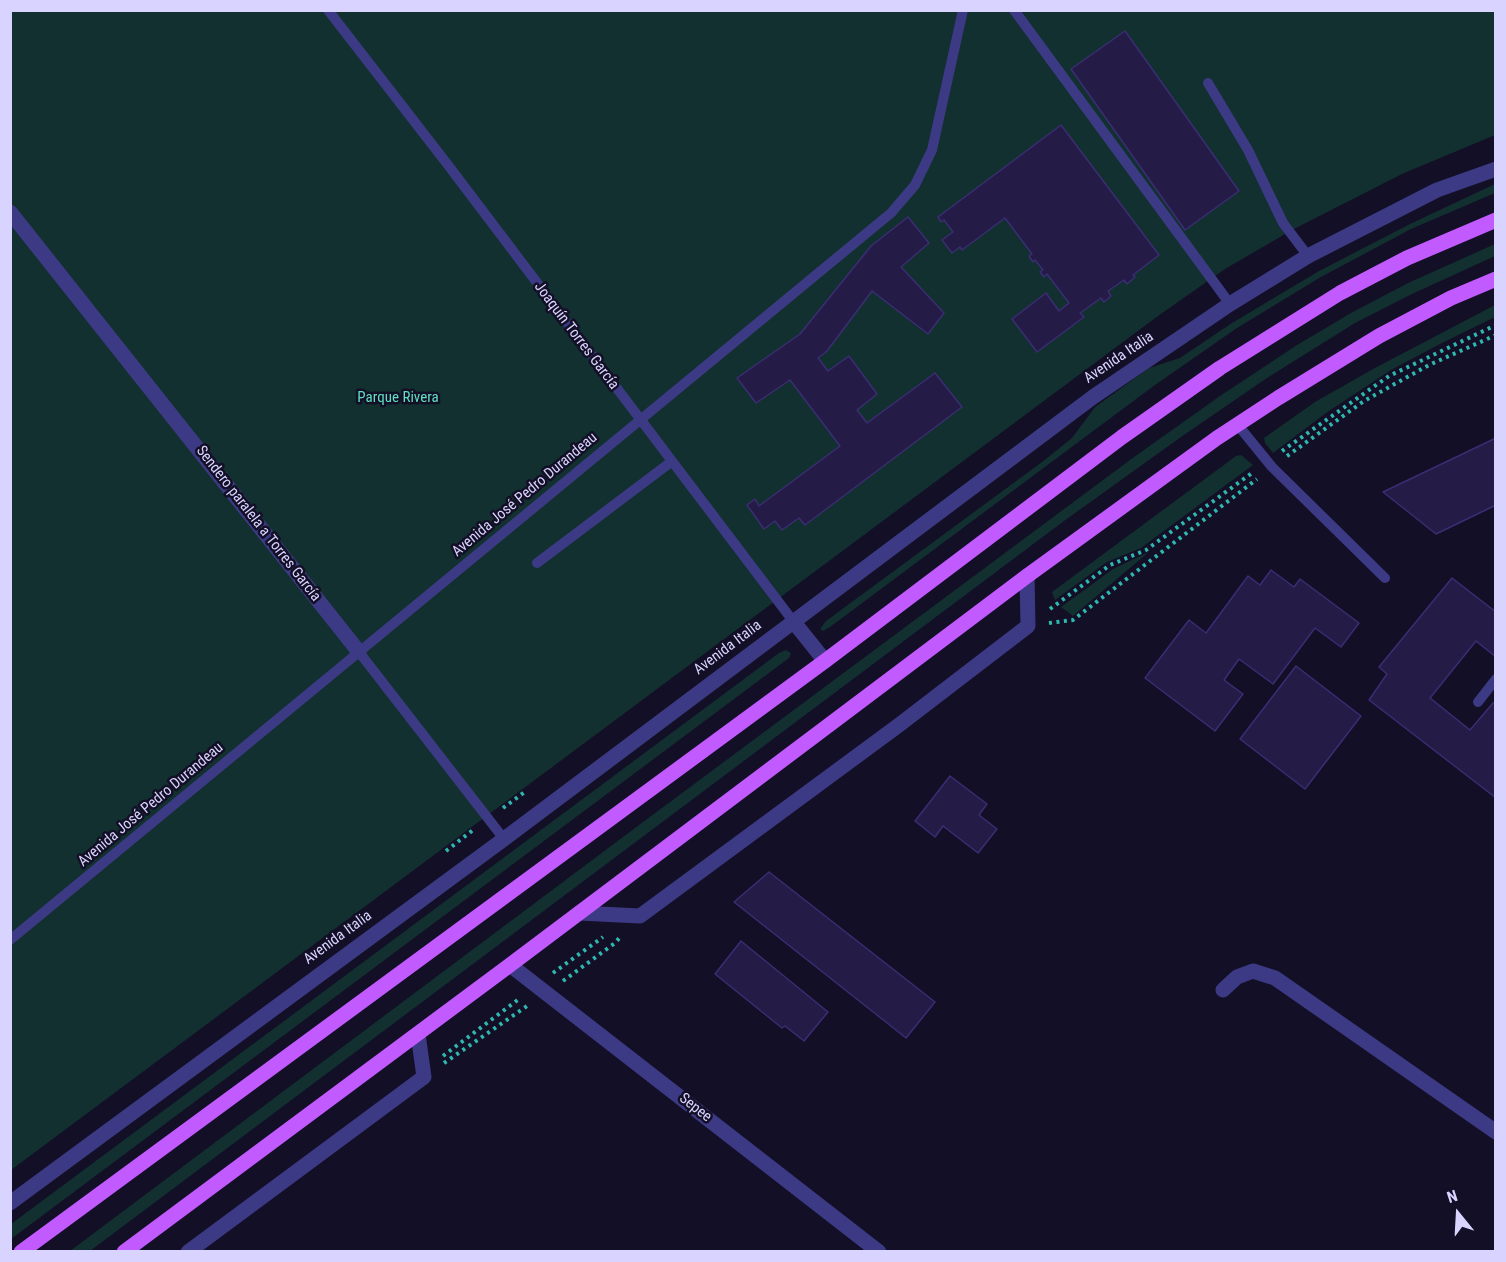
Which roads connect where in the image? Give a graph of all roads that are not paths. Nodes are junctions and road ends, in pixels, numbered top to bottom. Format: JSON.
{"nodes":[{"id":1,"x":328,"y":10,"type":"edge"},
{"id":2,"x":963,"y":10,"type":"edge"},
{"id":3,"x":1014,"y":10,"type":"edge"},
{"id":4,"x":1208,"y":83,"type":"dead end"},
{"id":5,"x":1496,"y":169,"type":"edge"},
{"id":6,"x":10,"y":212,"type":"edge"},
{"id":7,"x":1496,"y":220,"type":"edge"},
{"id":8,"x":1308,"y":256,"type":"junction"},
{"id":9,"x":1496,"y":279,"type":"edge"},
{"id":10,"x":1230,"y":304,"type":"junction"},
{"id":11,"x":640,"y":420,"type":"junction"},
{"id":12,"x":1237,"y":424,"type":"junction"},
{"id":13,"x":671,"y":462,"type":"junction"},
{"id":14,"x":537,"y":563,"type":"dead end"},
{"id":15,"x":1027,"y":576,"type":"junction"},
{"id":16,"x":1385,"y":578,"type":"dead end"},
{"id":17,"x":793,"y":621,"type":"junction"},
{"id":18,"x":359,"y":652,"type":"junction"},
{"id":19,"x":825,"y":661,"type":"junction"},
{"id":20,"x":1496,"y":679,"type":"edge"},
{"id":21,"x":1478,"y":702,"type":"dead end"},
{"id":22,"x":504,"y":838,"type":"junction"},
{"id":23,"x":579,"y":913,"type":"junction"},
{"id":24,"x":10,"y":940,"type":"edge"},
{"id":25,"x":510,"y":965,"type":"junction"},
{"id":26,"x":1223,"y":990,"type":"dead end"},
{"id":27,"x":418,"y":1034,"type":"junction"},
{"id":28,"x":1496,"y":1132,"type":"edge"},
{"id":29,"x":10,"y":1203,"type":"edge"},
{"id":30,"x":21,"y":1251,"type":"edge"},
{"id":31,"x":124,"y":1251,"type":"edge"},
{"id":32,"x":188,"y":1251,"type":"edge"},
{"id":33,"x":879,"y":1251,"type":"edge"}],
"edges":[{"from":1,"to":11,"type":"lane","name":"Joaquín Torres García"},
{"from":2,"to":11,"type":"lane","name":"Avenida José Pedro Durandeau"},
{"from":3,"to":10,"type":"lane"},
{"from":4,"to":8,"type":"lane"},
{"from":5,"to":8,"type":"street","name":"Avenida Italia"},
{"from":6,"to":18,"type":"street","name":"Sendero paralela a Torres García"},
{"from":7,"to":19,"type":"main road"},
{"from":8,"to":10,"type":"street","name":"Avenida Italia"},
{"from":9,"to":12,"type":"main road"},
{"from":10,"to":17,"type":"street","name":"Avenida Italia"},
{"from":11,"to":13,"type":"lane","name":"Joaquín Torres García"},
{"from":11,"to":18,"type":"lane","name":"Avenida José Pedro Durandeau"},
{"from":12,"to":15,"type":"main road"},
{"from":12,"to":16,"type":"lane"},
{"from":13,"to":14,"type":"lane"},
{"from":13,"to":17,"type":"lane","name":"Joaquín Torres García"},
{"from":15,"to":23,"type":"main road"},
{"from":15,"to":23,"type":"street"},
{"from":17,"to":19,"type":"street","name":"Joaquín Torres García"},
{"from":17,"to":22,"type":"street","name":"Avenida Italia"},
{"from":18,"to":22,"type":"lane","name":"Sendero paralela a Torres García"},
{"from":18,"to":24,"type":"lane","name":"Avenida José Pedro Durandeau"},
{"from":19,"to":30,"type":"main road"},
{"from":20,"to":21,"type":"lane"},
{"from":22,"to":29,"type":"street","name":"Avenida Italia"},
{"from":23,"to":25,"type":"main road"},
{"from":25,"to":27,"type":"main road"},
{"from":25,"to":33,"type":"street","name":"Sepee"},
{"from":26,"to":28,"type":"street"},
{"from":27,"to":31,"type":"main road"},
{"from":27,"to":32,"type":"street"}]}
